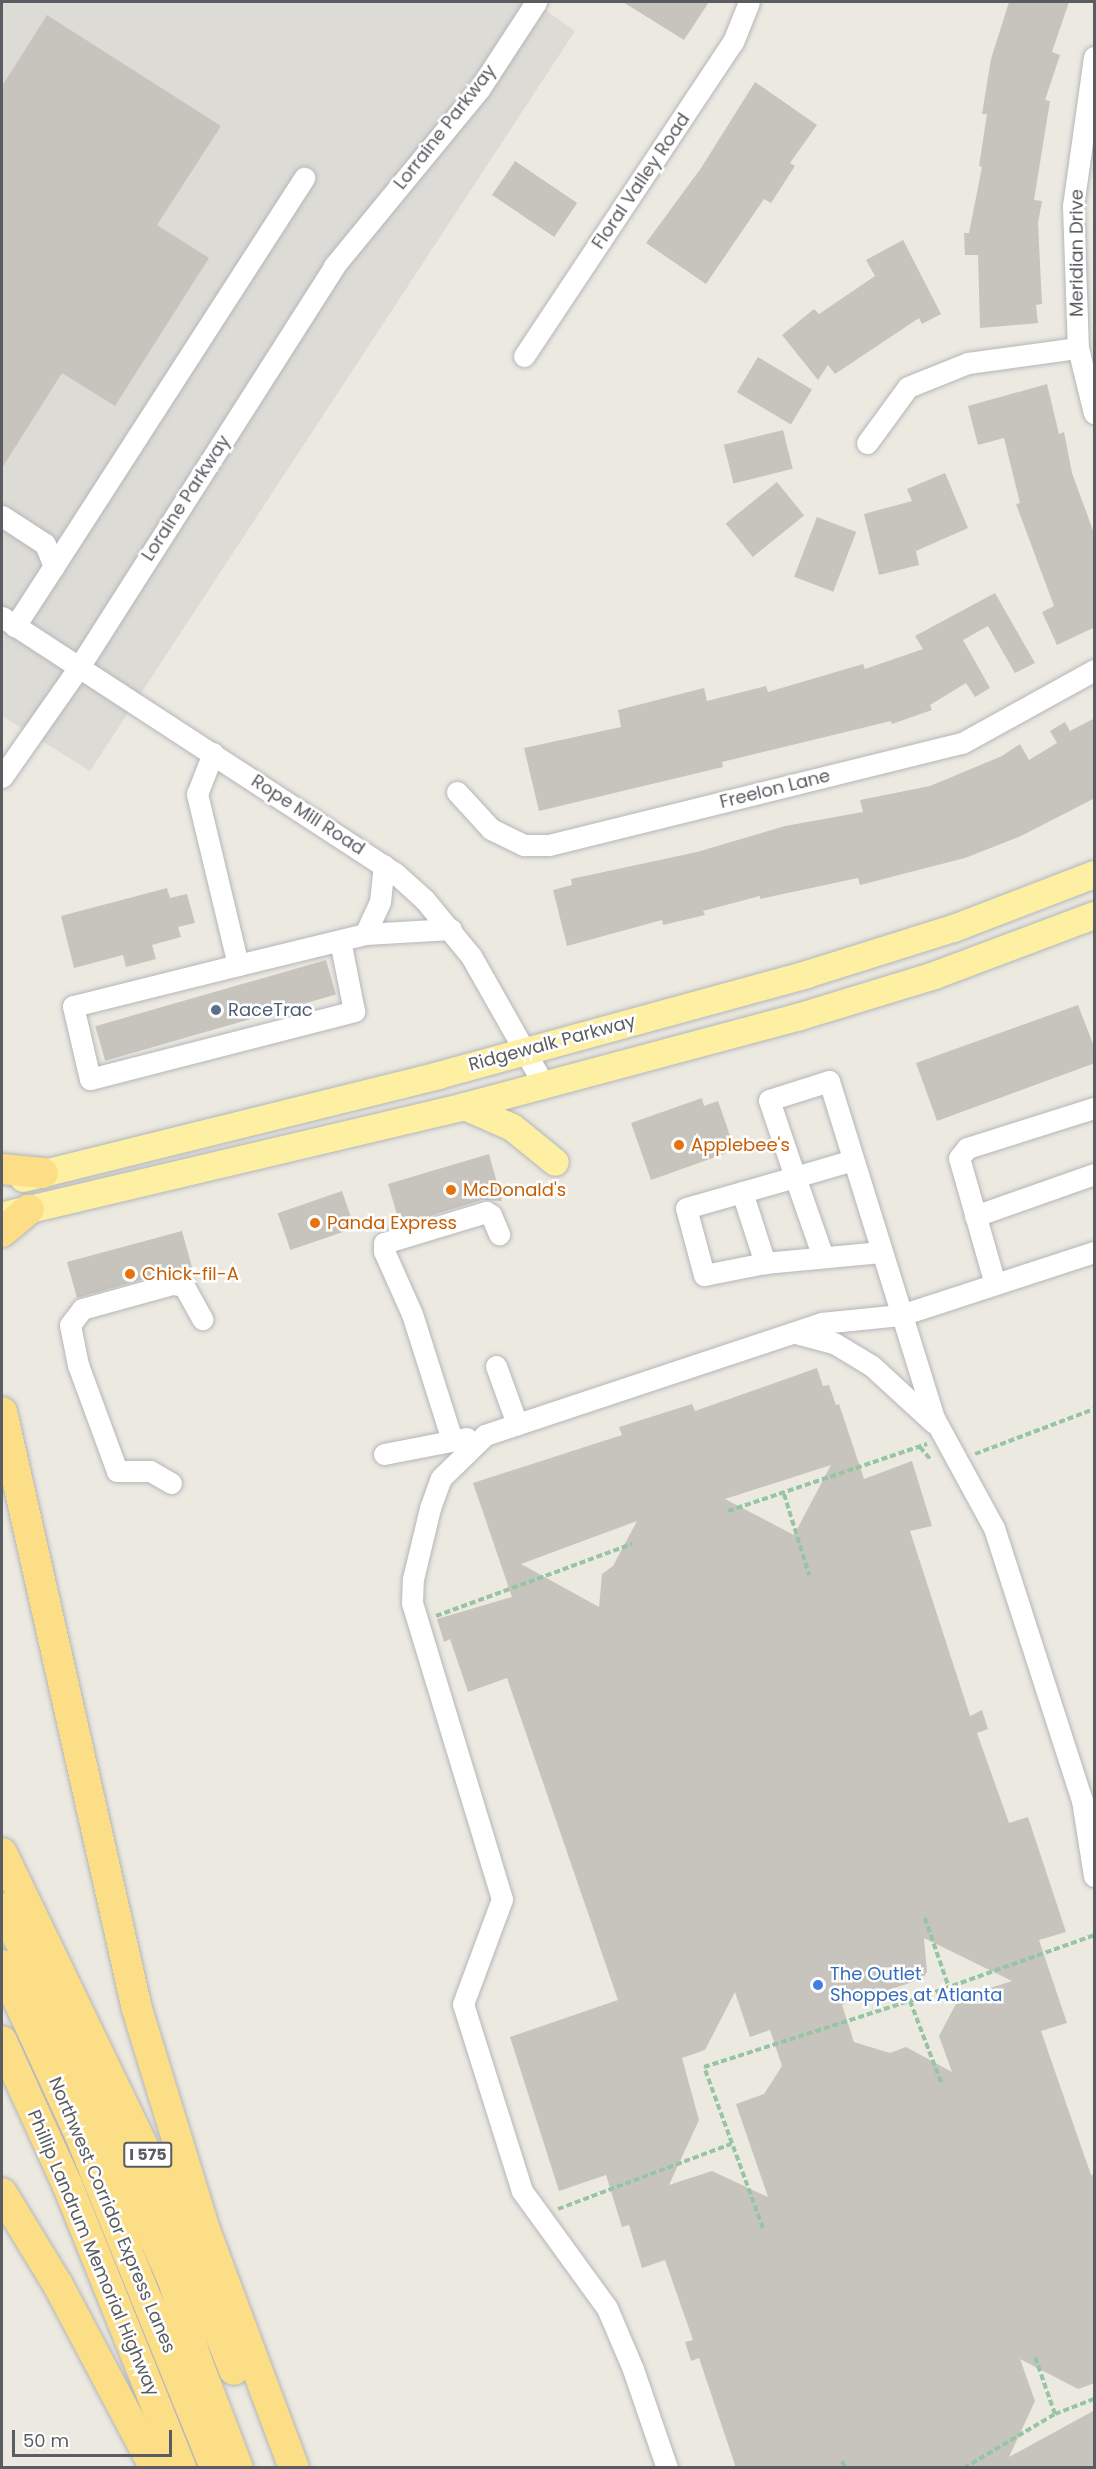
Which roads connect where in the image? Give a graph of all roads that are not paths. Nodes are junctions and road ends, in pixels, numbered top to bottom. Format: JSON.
{"nodes":[{"id":1,"x":536,"y":2,"type":"edge"},
{"id":2,"x":749,"y":2,"type":"edge"},
{"id":3,"x":1095,"y":57,"type":"edge"},
{"id":4,"x":304,"y":178,"type":"dead end"},
{"id":5,"x":371,"y":221,"type":"joint"},
{"id":6,"x":1078,"y":348,"type":"junction"},
{"id":7,"x":524,"y":356,"type":"dead end"},
{"id":8,"x":1095,"y":413,"type":"edge"},
{"id":9,"x":867,"y":443,"type":"dead end"},
{"id":10,"x":2,"y":516,"type":"edge"},
{"id":11,"x":54,"y":566,"type":"junction"},
{"id":12,"x":8,"y":622,"type":"edge"},
{"id":13,"x":79,"y":667,"type":"junction"},
{"id":14,"x":1095,"y":670,"type":"edge"},
{"id":15,"x":213,"y":753,"type":"junction"},
{"id":16,"x":2,"y":777,"type":"edge"},
{"id":17,"x":457,"y":792,"type":"dead end"},
{"id":18,"x":384,"y":866,"type":"junction"},
{"id":19,"x":1095,"y":874,"type":"edge"},
{"id":20,"x":1095,"y":915,"type":"edge"},
{"id":21,"x":451,"y":929,"type":"junction"},
{"id":22,"x":365,"y":934,"type":"junction"},
{"id":23,"x":340,"y":940,"type":"junction"},
{"id":24,"x":238,"y":965,"type":"junction"},
{"id":25,"x":527,"y":1051,"type":"junction"},
{"id":26,"x":544,"y":1085,"type":"junction"},
{"id":27,"x":464,"y":1106,"type":"junction"},
{"id":28,"x":1095,"y":1108,"type":"edge"},
{"id":29,"x":853,"y":1160,"type":"junction"},
{"id":30,"x":555,"y":1162,"type":"dead end"},
{"id":31,"x":2,"y":1170,"type":"edge"},
{"id":32,"x":43,"y":1173,"type":"junction"},
{"id":33,"x":1095,"y":1174,"type":"edge"},
{"id":34,"x":795,"y":1177,"type":"junction"},
{"id":35,"x":2,"y":1184,"type":"edge"},
{"id":36,"x":742,"y":1192,"type":"junction"},
{"id":37,"x":15,"y":1212,"type":"edge"},
{"id":38,"x":975,"y":1216,"type":"junction"},
{"id":39,"x":2,"y":1232,"type":"edge"},
{"id":40,"x":499,"y":1234,"type":"dead end"},
{"id":41,"x":881,"y":1252,"type":"junction"},
{"id":42,"x":1095,"y":1252,"type":"edge"},
{"id":43,"x":823,"y":1257,"type":"junction"},
{"id":44,"x":765,"y":1263,"type":"junction"},
{"id":45,"x":995,"y":1284,"type":"junction"},
{"id":46,"x":901,"y":1315,"type":"junction"},
{"id":47,"x":202,"y":1319,"type":"dead end"},
{"id":48,"x":796,"y":1333,"type":"junction"},
{"id":49,"x":496,"y":1366,"type":"dead end"},
{"id":50,"x":2,"y":1412,"type":"edge"},
{"id":51,"x":517,"y":1424,"type":"junction"},
{"id":52,"x":943,"y":1434,"type":"junction"},
{"id":53,"x":485,"y":1436,"type":"junction"},
{"id":54,"x":452,"y":1440,"type":"junction"},
{"id":55,"x":384,"y":1454,"type":"dead end"},
{"id":56,"x":171,"y":1483,"type":"dead end"},
{"id":57,"x":2,"y":1853,"type":"edge"},
{"id":58,"x":1095,"y":1875,"type":"edge"},
{"id":59,"x":2,"y":1908,"type":"edge"},
{"id":60,"x":2,"y":1965,"type":"edge"},
{"id":61,"x":2,"y":2041,"type":"edge"},
{"id":62,"x":2,"y":2193,"type":"edge"},
{"id":63,"x":155,"y":2468,"type":"edge"},
{"id":64,"x":181,"y":2468,"type":"edge"},
{"id":65,"x":215,"y":2468,"type":"edge"},
{"id":66,"x":238,"y":2468,"type":"edge"},
{"id":67,"x":272,"y":2468,"type":"edge"},
{"id":68,"x":294,"y":2468,"type":"edge"},
{"id":69,"x":667,"y":2468,"type":"edge"}],
"edges":[{"from":1,"to":5,"type":"street","name":"Lorraine Parkway"},
{"from":2,"to":7,"type":"street","name":"Floral Valley Road"},
{"from":3,"to":6,"type":"street","name":"Meridian Drive"},
{"from":4,"to":11,"type":"street"},
{"from":5,"to":13,"type":"street","name":"Loraine Parkway"},
{"from":6,"to":8,"type":"street","name":"Meridian Drive"},
{"from":6,"to":9,"type":"street"},
{"from":10,"to":11,"type":"street"},
{"from":11,"to":12,"type":"street"},
{"from":12,"to":13,"type":"street","name":"Rope Mill Road"},
{"from":13,"to":15,"type":"street","name":"Rope Mill Road"},
{"from":13,"to":16,"type":"street","name":"Loraine Parkway"},
{"from":14,"to":17,"type":"street","name":"Freelon Lane"},
{"from":15,"to":18,"type":"street","name":"Rope Mill Road"},
{"from":15,"to":24,"type":"street"},
{"from":18,"to":21,"type":"street","name":"Rope Mill Road"},
{"from":18,"to":22,"type":"street"},
{"from":19,"to":25,"type":"main road","name":"Ridgewalk Parkway"},
{"from":20,"to":26,"type":"main road"},
{"from":21,"to":22,"type":"street"},
{"from":21,"to":25,"type":"street","name":"Rope Mill Road"},
{"from":22,"to":23,"type":"street"},
{"from":23,"to":24,"type":"street"},
{"from":23,"to":24,"type":"street"},
{"from":25,"to":26,"type":"street","name":"Rope Mill Road"},
{"from":25,"to":32,"type":"main road","name":"Ridgewalk Parkway"},
{"from":26,"to":27,"type":"main road"},
{"from":27,"to":30,"type":"main road"},
{"from":27,"to":37,"type":"main road"},
{"from":28,"to":38,"type":"street"},
{"from":29,"to":34,"type":"street"},
{"from":29,"to":34,"type":"street"},
{"from":29,"to":41,"type":"street"},
{"from":31,"to":32,"type":"highway"},
{"from":32,"to":35,"type":"main road","name":"Ridgewalk Parkway"},
{"from":33,"to":38,"type":"street"},
{"from":34,"to":36,"type":"street"},
{"from":34,"to":43,"type":"street"},
{"from":36,"to":44,"type":"street"},
{"from":36,"to":44,"type":"street"},
{"from":37,"to":39,"type":"highway"},
{"from":38,"to":45,"type":"street"},
{"from":40,"to":54,"type":"street"},
{"from":41,"to":43,"type":"street"},
{"from":41,"to":46,"type":"street"},
{"from":42,"to":45,"type":"street"},
{"from":43,"to":44,"type":"street"},
{"from":45,"to":46,"type":"street"},
{"from":46,"to":48,"type":"street"},
{"from":46,"to":52,"type":"street"},
{"from":47,"to":56,"type":"street"},
{"from":48,"to":51,"type":"street"},
{"from":48,"to":52,"type":"street"},
{"from":49,"to":51,"type":"street"},
{"from":50,"to":68,"type":"highway"},
{"from":51,"to":53,"type":"street"},
{"from":52,"to":58,"type":"street"},
{"from":53,"to":54,"type":"street"},
{"from":53,"to":69,"type":"street"},
{"from":54,"to":55,"type":"street"},
{"from":57,"to":67,"type":"highway","number":"I 575"},
{"from":59,"to":66,"type":"highway"},
{"from":60,"to":65,"type":"highway","name":"Northwest Corridor Express Lanes"},
{"from":61,"to":64,"type":"highway","name":"Phillip Landrum Memorial Highway"},
{"from":62,"to":63,"type":"highway"}]}
